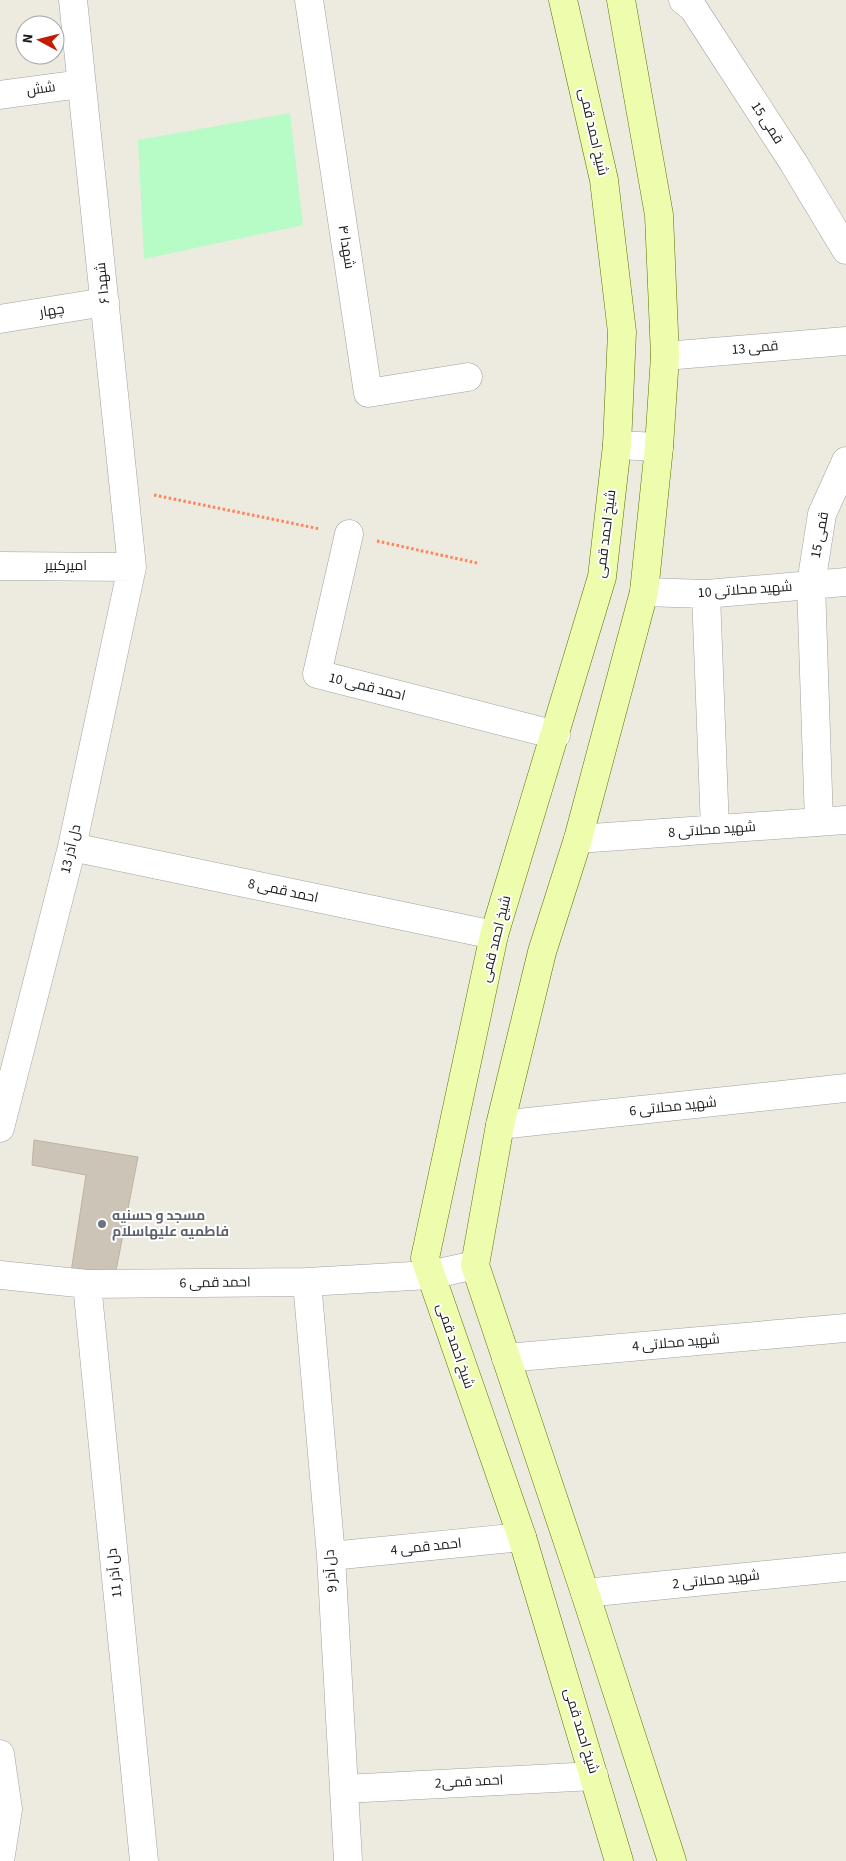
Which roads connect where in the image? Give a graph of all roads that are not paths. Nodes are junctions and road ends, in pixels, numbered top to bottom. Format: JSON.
{"nodes":[{"id":1,"x":73,"y":0,"type":"edge"},
{"id":2,"x":309,"y":0,"type":"edge"},
{"id":3,"x":563,"y":0,"type":"edge"},
{"id":4,"x":621,"y":0,"type":"edge"},
{"id":5,"x":683,"y":0,"type":"edge"},
{"id":6,"x":81,"y":84,"type":"junction"},
{"id":7,"x":0,"y":95,"type":"edge"},
{"id":8,"x":846,"y":250,"type":"edge"},
{"id":9,"x":104,"y":302,"type":"junction"},
{"id":10,"x":0,"y":319,"type":"edge"},
{"id":11,"x":846,"y":341,"type":"edge"},
{"id":12,"x":665,"y":356,"type":"junction"},
{"id":13,"x":468,"y":377,"type":"dead end"},
{"id":14,"x":617,"y":445,"type":"junction"},
{"id":15,"x":659,"y":447,"type":"junction"},
{"id":16,"x":846,"y":460,"type":"edge"},
{"id":17,"x":349,"y":534,"type":"road end"},
{"id":18,"x":0,"y":566,"type":"edge"},
{"id":19,"x":132,"y":566,"type":"junction"},
{"id":20,"x":846,"y":582,"type":"edge"},
{"id":21,"x":811,"y":584,"type":"junction"},
{"id":22,"x":644,"y":592,"type":"junction"},
{"id":23,"x":706,"y":594,"type":"junction"},
{"id":24,"x":556,"y":735,"type":"junction"},
{"id":25,"x":846,"y":820,"type":"edge"},
{"id":26,"x":819,"y":822,"type":"junction"},
{"id":27,"x":716,"y":829,"type":"junction"},
{"id":28,"x":578,"y":839,"type":"junction"},
{"id":29,"x":72,"y":847,"type":"junction"},
{"id":30,"x":494,"y":935,"type":"junction"},
{"id":31,"x":846,"y":1088,"type":"edge"},
{"id":32,"x":500,"y":1125,"type":"junction"},
{"id":33,"x":0,"y":1128,"type":"edge"},
{"id":34,"x":474,"y":1264,"type":"junction"},
{"id":35,"x":0,"y":1275,"type":"edge"},
{"id":36,"x":430,"y":1275,"type":"junction"},
{"id":37,"x":306,"y":1282,"type":"junction"},
{"id":38,"x":87,"y":1284,"type":"junction"},
{"id":39,"x":846,"y":1328,"type":"edge"},
{"id":40,"x":506,"y":1358,"type":"junction"},
{"id":41,"x":522,"y":1537,"type":"junction"},
{"id":42,"x":331,"y":1556,"type":"junction"},
{"id":43,"x":846,"y":1567,"type":"edge"},
{"id":44,"x":585,"y":1593,"type":"junction"},
{"id":45,"x":0,"y":1754,"type":"edge"},
{"id":46,"x":594,"y":1776,"type":"junction"},
{"id":47,"x":344,"y":1789,"type":"junction"},
{"id":48,"x":0,"y":1861,"type":"edge"},
{"id":49,"x":144,"y":1861,"type":"edge"},
{"id":50,"x":348,"y":1861,"type":"edge"},
{"id":51,"x":619,"y":1861,"type":"edge"},
{"id":52,"x":672,"y":1861,"type":"edge"}],
"edges":[{"from":1,"to":6,"type":"street","name":"شهدا ۶"},
{"from":2,"to":13,"type":"street","name":"شهدا ۴"},
{"from":3,"to":14,"type":"street","name":"شیخ احمد قمی"},
{"from":4,"to":12,"type":"street"},
{"from":5,"to":8,"type":"street","name":"قمی 15"},
{"from":6,"to":7,"type":"street","name":"شش"},
{"from":6,"to":9,"type":"street","name":"شهدا ۶"},
{"from":9,"to":10,"type":"street","name":"چهار"},
{"from":9,"to":19,"type":"street","name":"شهدا ۶"},
{"from":11,"to":12,"type":"street","name":"قمی 13"},
{"from":12,"to":15,"type":"street"},
{"from":14,"to":15,"type":"street"},
{"from":14,"to":24,"type":"street","name":"شیخ احمد قمی"},
{"from":15,"to":22,"type":"street"},
{"from":16,"to":21,"type":"street","name":"قمی 15"},
{"from":17,"to":24,"type":"street","name":"احمد قمی 10"},
{"from":18,"to":19,"type":"street","name":"امیرکبیر"},
{"from":19,"to":29,"type":"street","name":"دل آذر 13"},
{"from":20,"to":21,"type":"street","name":"شهید محلاتی 10"},
{"from":21,"to":23,"type":"street","name":"شهید محلاتی 10"},
{"from":21,"to":26,"type":"street","name":"قمی 15"},
{"from":22,"to":23,"type":"street","name":"شهید محلاتی 10"},
{"from":22,"to":28,"type":"street"},
{"from":23,"to":27,"type":"street"},
{"from":24,"to":30,"type":"street","name":"شیخ احمد قمی"},
{"from":25,"to":26,"type":"street","name":"شهید محلاتی 8"},
{"from":26,"to":27,"type":"street","name":"شهید محلاتی 8"},
{"from":27,"to":28,"type":"street","name":"شهید محلاتی 8"},
{"from":28,"to":32,"type":"street"},
{"from":29,"to":30,"type":"street","name":"احمد قمی 8"},
{"from":29,"to":33,"type":"street","name":"دل آذر 13"},
{"from":30,"to":36,"type":"street","name":"شیخ احمد قمی"},
{"from":31,"to":32,"type":"street","name":"شهید محلاتی 6"},
{"from":32,"to":34,"type":"street"},
{"from":34,"to":36,"type":"street","name":"احمد قمی 6"},
{"from":34,"to":40,"type":"street"},
{"from":35,"to":38,"type":"street","name":"احمد قمی 6"},
{"from":36,"to":37,"type":"street","name":"احمد قمی 6"},
{"from":36,"to":41,"type":"street","name":"شیخ احمد قمی"},
{"from":37,"to":38,"type":"street","name":"احمد قمی 6"},
{"from":37,"to":42,"type":"street","name":"دل آذر 9"},
{"from":38,"to":49,"type":"street","name":"دل آذر 11"},
{"from":39,"to":40,"type":"street","name":"شهید محلاتی 4"},
{"from":40,"to":44,"type":"street"},
{"from":41,"to":42,"type":"street","name":"احمد قمی 4"},
{"from":41,"to":46,"type":"street","name":"شیخ احمد قمی"},
{"from":42,"to":47,"type":"street","name":"دل آذر 9"},
{"from":43,"to":44,"type":"street","name":"شهید محلاتی 2"},
{"from":44,"to":52,"type":"street"},
{"from":45,"to":48,"type":"street"},
{"from":46,"to":47,"type":"street","name":"احمد قمی2"},
{"from":46,"to":51,"type":"street","name":"شیخ احمد قمی"},
{"from":47,"to":50,"type":"street","name":"دل آذر 9"}]}
